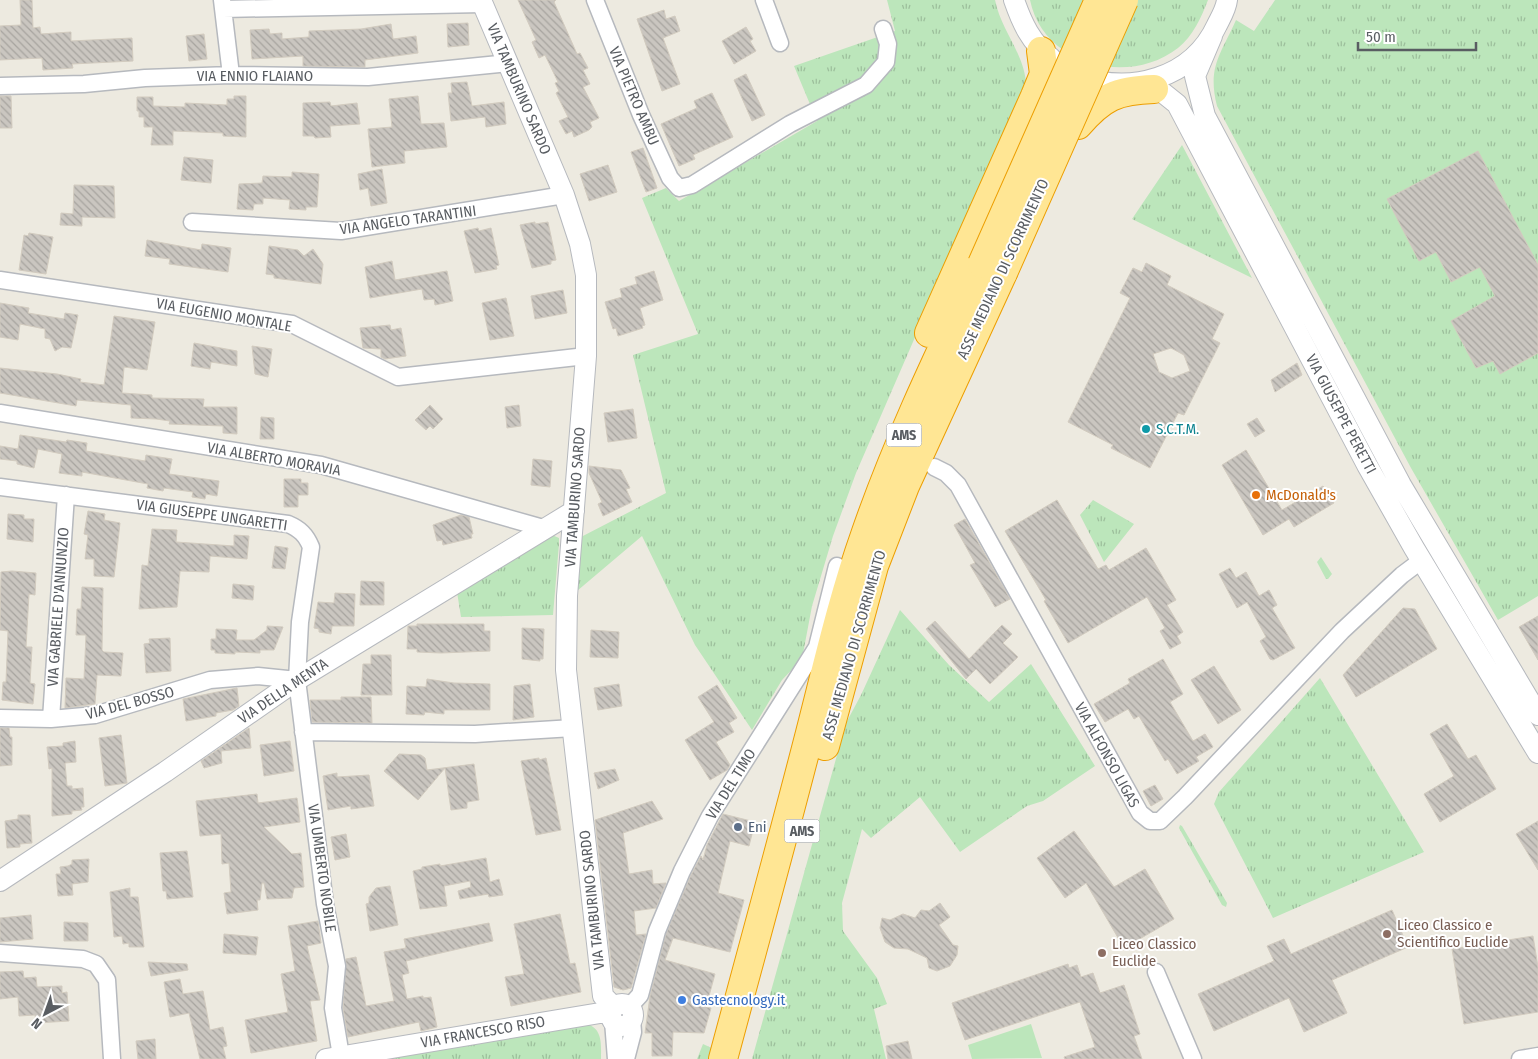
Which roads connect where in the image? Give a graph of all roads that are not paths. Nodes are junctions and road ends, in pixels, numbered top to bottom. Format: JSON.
{"nodes":[{"id":1,"x":596,"y":0,"type":"edge"},
{"id":2,"x":764,"y":0,"type":"edge"},
{"id":3,"x":1014,"y":0,"type":"edge"},
{"id":4,"x":1099,"y":0,"type":"edge"},
{"id":5,"x":1124,"y":0,"type":"edge"},
{"id":6,"x":1226,"y":0,"type":"edge"},
{"id":7,"x":482,"y":2,"type":"edge"},
{"id":8,"x":223,"y":4,"type":"edge"},
{"id":9,"x":883,"y":29,"type":"dead end"},
{"id":10,"x":1212,"y":36,"type":"junction"},
{"id":11,"x":780,"y":43,"type":"dead end"},
{"id":12,"x":1041,"y":51,"type":"junction"},
{"id":13,"x":509,"y":63,"type":"junction"},
{"id":14,"x":231,"y":75,"type":"junction"},
{"id":15,"x":1096,"y":82,"type":"junction"},
{"id":16,"x":0,"y":86,"type":"edge"},
{"id":17,"x":1148,"y":86,"type":"junction"},
{"id":18,"x":1078,"y":125,"type":"junction"},
{"id":19,"x":564,"y":195,"type":"junction"},
{"id":20,"x":192,"y":222,"type":"dead end"},
{"id":21,"x":992,"y":269,"type":"junction"},
{"id":22,"x":0,"y":280,"type":"edge"},
{"id":23,"x":586,"y":356,"type":"junction"},
{"id":24,"x":0,"y":413,"type":"edge"},
{"id":25,"x":934,"y":467,"type":"junction"},
{"id":26,"x":0,"y":487,"type":"edge"},
{"id":27,"x":66,"y":495,"type":"junction"},
{"id":28,"x":574,"y":511,"type":"junction"},
{"id":29,"x":543,"y":528,"type":"junction"},
{"id":30,"x":1422,"y":560,"type":"junction"},
{"id":31,"x":837,"y":566,"type":"junction"},
{"id":32,"x":874,"y":566,"type":"junction"},
{"id":33,"x":841,"y":611,"type":"junction"},
{"id":34,"x":258,"y":676,"type":"junction"},
{"id":35,"x":297,"y":680,"type":"junction"},
{"id":36,"x":272,"y":697,"type":"junction"},
{"id":37,"x":1538,"y":715,"type":"edge"},
{"id":38,"x":0,"y":718,"type":"edge"},
{"id":39,"x":51,"y":719,"type":"junction"},
{"id":40,"x":573,"y":728,"type":"junction"},
{"id":41,"x":303,"y":732,"type":"junction"},
{"id":42,"x":1538,"y":753,"type":"edge"},
{"id":43,"x":0,"y":881,"type":"edge"},
{"id":44,"x":0,"y":953,"type":"edge"},
{"id":45,"x":1156,"y":972,"type":"dead end"},
{"id":46,"x":620,"y":1013,"type":"junction"},
{"id":47,"x":1538,"y":1056,"type":"edge"},
{"id":48,"x":333,"y":1058,"type":"edge"},
{"id":49,"x":112,"y":1059,"type":"edge"},
{"id":50,"x":616,"y":1059,"type":"edge"},
{"id":51,"x":626,"y":1059,"type":"edge"},
{"id":52,"x":723,"y":1059,"type":"edge"},
{"id":53,"x":741,"y":1059,"type":"edge"},
{"id":54,"x":1193,"y":1059,"type":"edge"},
{"id":55,"x":1520,"y":1059,"type":"edge"}],
"edges":[{"from":1,"to":9,"type":"street","name":"VIA PIETRO AMBU"},
{"from":2,"to":11,"type":"street"},
{"from":3,"to":12,"type":"street"},
{"from":4,"to":21,"type":"highway","name":"ASSE MEDIANO DI SCORRIMENTO","number":"AMS","bridge":true},
{"from":5,"to":21,"type":"highway","name":"ASSE MEDIANO DI SCORRIMENTO","number":"AMS","bridge":true},
{"from":6,"to":10,"type":"street","name":"VIA GIUSEPPE PERETTI"},
{"from":7,"to":8,"type":"street"},
{"from":7,"to":13,"type":"street","name":"VIA TAMBURINO SARDO"},
{"from":8,"to":14,"type":"street"},
{"from":10,"to":17,"type":"street"},
{"from":10,"to":37,"type":"street","name":"VIA GIUSEPPE PERETTI"},
{"from":12,"to":15,"type":"street"},
{"from":12,"to":31,"type":"highway"},
{"from":13,"to":14,"type":"street","name":"VIA ENNIO FLAIANO"},
{"from":13,"to":19,"type":"street","name":"VIA TAMBURINO SARDO"},
{"from":14,"to":16,"type":"street","name":"VIA ENNIO FLAIANO"},
{"from":15,"to":17,"type":"street"},
{"from":15,"to":18,"type":"highway"},
{"from":17,"to":18,"type":"highway"},
{"from":17,"to":30,"type":"street","name":"VIA GIUSEPPE PERETTI"},
{"from":18,"to":25,"type":"highway"},
{"from":19,"to":20,"type":"street","name":"VIA ANGELO TARANTINI"},
{"from":19,"to":23,"type":"street","name":"VIA TAMBURINO SARDO"},
{"from":21,"to":32,"type":"highway","name":"ASSE MEDIANO DI SCORRIMENTO","number":"AMS"},
{"from":21,"to":33,"type":"highway","name":"ASSE MEDIANO DI SCORRIMENTO","number":"AMS"},
{"from":22,"to":23,"type":"street","name":"VIA EUGENIO MONTALE"},
{"from":23,"to":28,"type":"street","name":"VIA TAMBURINO SARDO"},
{"from":24,"to":29,"type":"street","name":"VIA ALBERTO MORAVIA"},
{"from":25,"to":30,"type":"street","name":"VIA ALFONSO LIGAS"},
{"from":25,"to":32,"type":"highway"},
{"from":26,"to":27,"type":"street","name":"VIA GIUSEPPE UNGARETTI"},
{"from":27,"to":35,"type":"street","name":"VIA GIUSEPPE UNGARETTI"},
{"from":27,"to":39,"type":"street","name":"VIA GABRIELE D'ANNUNZIO"},
{"from":28,"to":29,"type":"street","name":"VIA DELLA MENTA"},
{"from":28,"to":40,"type":"street","name":"VIA TAMBURINO SARDO"},
{"from":29,"to":35,"type":"street","name":"VIA DELLA MENTA"},
{"from":30,"to":42,"type":"street","name":"VIA GIUSEPPE PERETTI"},
{"from":31,"to":33,"type":"highway"},
{"from":31,"to":46,"type":"street","name":"VIA DEL TIMO"},
{"from":32,"to":53,"type":"highway","name":"ASSE MEDIANO DI SCORRIMENTO","number":"AMS"},
{"from":33,"to":52,"type":"highway","name":"ASSE MEDIANO DI SCORRIMENTO","number":"AMS"},
{"from":34,"to":35,"type":"street","name":"VIA DEL BOSSO"},
{"from":34,"to":36,"type":"street"},
{"from":34,"to":39,"type":"street","name":"VIA DEL BOSSO"},
{"from":35,"to":36,"type":"street","name":"VIA DELLA MENTA"},
{"from":35,"to":41,"type":"street","name":"VIA UMBERTO NOBILE"},
{"from":36,"to":43,"type":"street","name":"VIA DELLA MENTA"},
{"from":38,"to":39,"type":"street","name":"VIA DEL BOSSO"},
{"from":40,"to":41,"type":"street"},
{"from":40,"to":46,"type":"street","name":"VIA TAMBURINO SARDO"},
{"from":41,"to":48,"type":"street","name":"VIA UMBERTO NOBILE"},
{"from":44,"to":49,"type":"street"},
{"from":45,"to":54,"type":"street"},
{"from":46,"to":48,"type":"street","name":"VIA FRANCESCO RISO"},
{"from":46,"to":50,"type":"street"},
{"from":46,"to":51,"type":"street"},
{"from":47,"to":55,"type":"street"}]}
